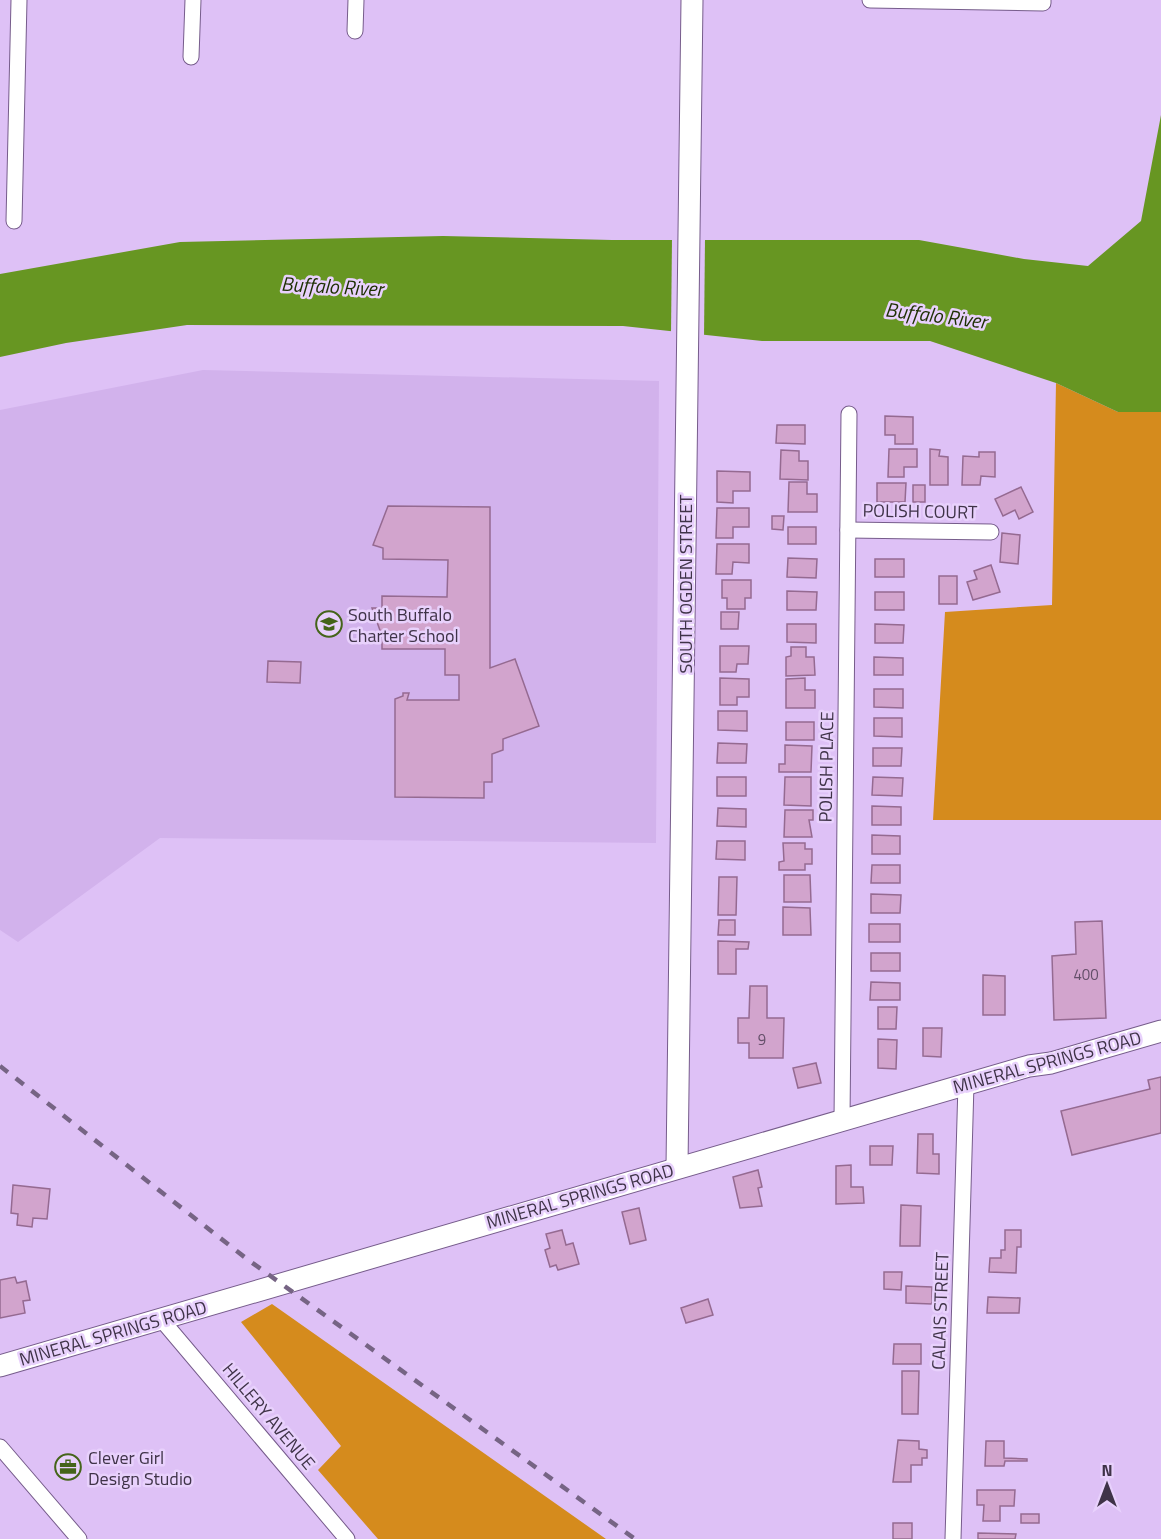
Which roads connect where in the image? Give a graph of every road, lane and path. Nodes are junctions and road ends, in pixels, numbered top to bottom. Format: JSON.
{"nodes":[{"id":1,"x":19,"y":0,"type":"edge"},
{"id":2,"x":193,"y":0,"type":"edge"},
{"id":3,"x":356,"y":0,"type":"edge"},
{"id":4,"x":692,"y":0,"type":"edge"},
{"id":5,"x":870,"y":1,"type":"edge"},
{"id":6,"x":1043,"y":2,"type":"edge"},
{"id":7,"x":355,"y":31,"type":"dead end"},
{"id":8,"x":191,"y":57,"type":"dead end"},
{"id":9,"x":14,"y":221,"type":"dead end"},
{"id":10,"x":849,"y":414,"type":"dead end"},
{"id":11,"x":848,"y":530,"type":"junction"},
{"id":12,"x":991,"y":532,"type":"dead end"},
{"id":13,"x":1161,"y":1031,"type":"edge"},
{"id":14,"x":966,"y":1084,"type":"junction"},
{"id":15,"x":842,"y":1120,"type":"junction"},
{"id":16,"x":677,"y":1167,"type":"junction"},
{"id":17,"x":161,"y":1319,"type":"junction"},
{"id":18,"x":0,"y":1366,"type":"edge"},
{"id":19,"x":0,"y":1447,"type":"edge"},
{"id":20,"x":79,"y":1539,"type":"edge"},
{"id":21,"x":347,"y":1539,"type":"edge"},
{"id":22,"x":953,"y":1539,"type":"edge"}],
"edges":[{"from":1,"to":9,"type":"street"},
{"from":2,"to":8,"type":"street"},
{"from":3,"to":7,"type":"street"},
{"from":4,"to":16,"type":"street","name":"SOUTH OGDEN STREET"},
{"from":5,"to":6,"type":"street"},
{"from":10,"to":11,"type":"street","name":"POLISH PLACE"},
{"from":11,"to":12,"type":"street","name":"POLISH COURT"},
{"from":11,"to":15,"type":"street","name":"POLISH PLACE"},
{"from":13,"to":14,"type":"street","name":"MINERAL SPRINGS ROAD"},
{"from":14,"to":15,"type":"street","name":"MINERAL SPRINGS ROAD"},
{"from":14,"to":22,"type":"street","name":"CALAIS STREET"},
{"from":15,"to":16,"type":"street","name":"MINERAL SPRINGS ROAD"},
{"from":16,"to":17,"type":"street","name":"MINERAL SPRINGS ROAD"},
{"from":17,"to":18,"type":"street","name":"MINERAL SPRINGS ROAD"},
{"from":17,"to":21,"type":"street","name":"HILLERY AVENUE"},
{"from":19,"to":20,"type":"street"}]}
